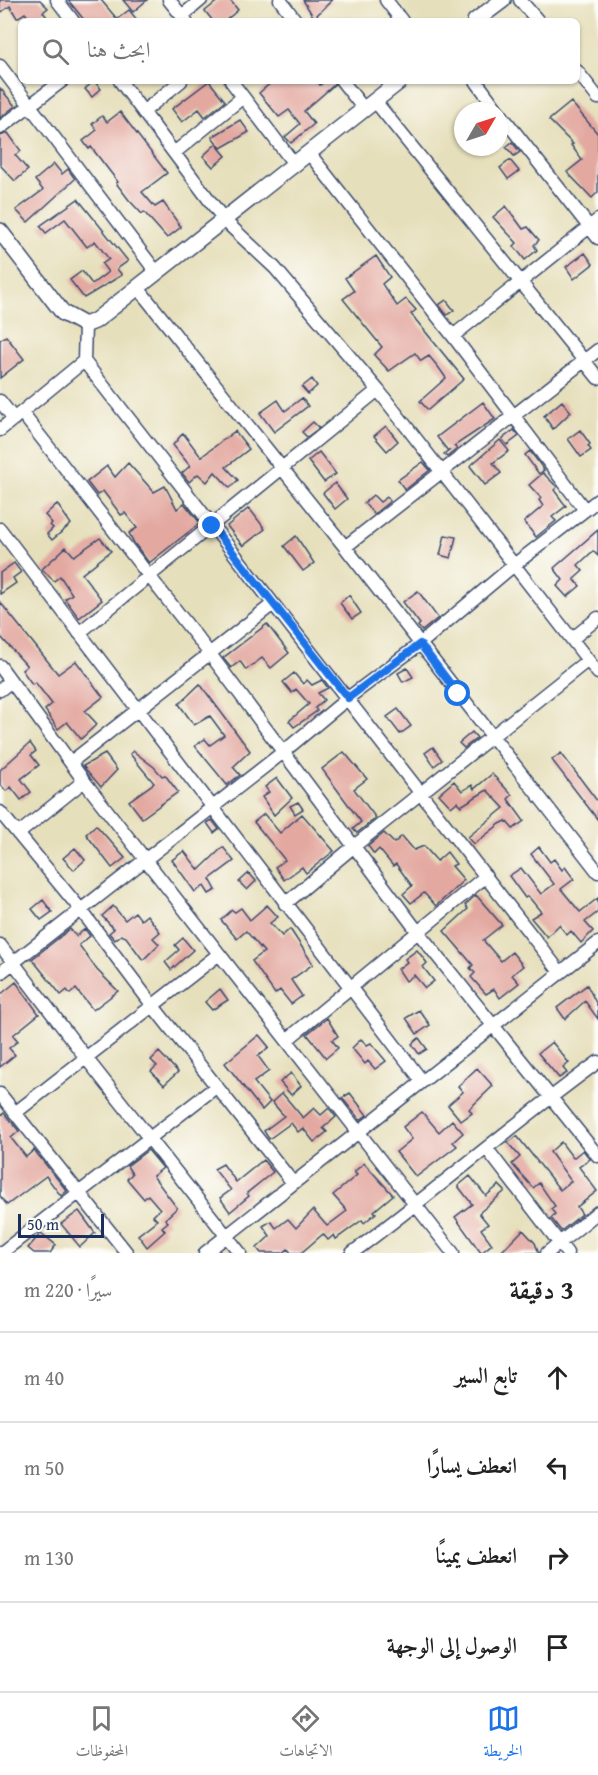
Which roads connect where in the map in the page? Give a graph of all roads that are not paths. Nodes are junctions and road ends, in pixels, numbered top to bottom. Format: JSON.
{"nodes":[{"id":1,"x":57,"y":0,"type":"edge"},
{"id":2,"x":170,"y":0,"type":"edge"},
{"id":3,"x":201,"y":0,"type":"edge"},
{"id":4,"x":280,"y":0,"type":"edge"},
{"id":5,"x":386,"y":0,"type":"edge"},
{"id":6,"x":520,"y":0,"type":"edge"},
{"id":7,"x":494,"y":2,"type":"edge"},
{"id":8,"x":72,"y":18,"type":"edge"},
{"id":9,"x":184,"y":18,"type":"edge"},
{"id":10,"x":294,"y":18,"type":"edge"},
{"id":11,"x":400,"y":18,"type":"edge"},
{"id":12,"x":479,"y":18,"type":"edge"},
{"id":13,"x":535,"y":18,"type":"edge"},
{"id":14,"x":0,"y":66,"type":"edge"},
{"id":15,"x":580,"y":75,"type":"edge"},
{"id":16,"x":58,"y":84,"type":"edge"},
{"id":17,"x":122,"y":84,"type":"edge"},
{"id":18,"x":177,"y":84,"type":"edge"},
{"id":19,"x":233,"y":84,"type":"edge"},
{"id":20,"x":346,"y":84,"type":"edge"},
{"id":21,"x":396,"y":84,"type":"edge"},
{"id":22,"x":478,"y":84,"type":"edge"},
{"id":23,"x":243,"y":97,"type":"junction"},
{"id":24,"x":598,"y":98,"type":"edge"},
{"id":25,"x":492,"y":102,"type":"edge"},
{"id":26,"x":30,"y":105,"type":"junction"},
{"id":27,"x":370,"y":105,"type":"junction"},
{"id":28,"x":143,"y":112,"type":"junction"},
{"id":29,"x":508,"y":122,"type":"edge"},
{"id":30,"x":0,"y":128,"type":"edge"},
{"id":31,"x":174,"y":153,"type":"junction"},
{"id":32,"x":309,"y":153,"type":"junction"},
{"id":33,"x":295,"y":165,"type":"junction"},
{"id":34,"x":225,"y":221,"type":"junction"},
{"id":35,"x":594,"y":224,"type":"edge"},
{"id":36,"x":0,"y":231,"type":"edge"},
{"id":37,"x":598,"y":237,"type":"edge"},
{"id":38,"x":157,"y":273,"type":"junction"},
{"id":39,"x":521,"y":282,"type":"junction"},
{"id":40,"x":138,"y":288,"type":"junction"},
{"id":41,"x":85,"y":325,"type":"junction"},
{"id":42,"x":453,"y":336,"type":"junction"},
{"id":43,"x":598,"y":350,"type":"edge"},
{"id":44,"x":585,"y":360,"type":"junction"},
{"id":45,"x":84,"y":361,"type":"junction"},
{"id":46,"x":598,"y":378,"type":"edge"},
{"id":47,"x":378,"y":390,"type":"junction"},
{"id":48,"x":0,"y":401,"type":"edge"},
{"id":49,"x":514,"y":415,"type":"junction"},
{"id":50,"x":18,"y":416,"type":"junction"},
{"id":51,"x":0,"y":430,"type":"edge"},
{"id":52,"x":282,"y":466,"type":"junction"},
{"id":53,"x":442,"y":471,"type":"junction"},
{"id":54,"x":598,"y":500,"type":"edge"},
{"id":55,"x":585,"y":510,"type":"junction"},
{"id":56,"x":212,"y":526,"type":"junction"},
{"id":57,"x":0,"y":529,"type":"edge"},
{"id":58,"x":345,"y":547,"type":"junction"},
{"id":59,"x":514,"y":565,"type":"junction"},
{"id":60,"x":148,"y":575,"type":"junction"},
{"id":61,"x":273,"y":604,"type":"junction"},
{"id":62,"x":598,"y":618,"type":"edge"},
{"id":63,"x":79,"y":633,"type":"junction"},
{"id":64,"x":572,"y":639,"type":"junction"},
{"id":65,"x":420,"y":644,"type":"junction"},
{"id":66,"x":210,"y":654,"type":"junction"},
{"id":67,"x":588,"y":660,"type":"junction"},
{"id":68,"x":0,"y":666,"type":"edge"},
{"id":69,"x":598,"y":673,"type":"edge"},
{"id":70,"x":11,"y":681,"type":"junction"},
{"id":71,"x":0,"y":690,"type":"edge"},
{"id":72,"x":348,"y":698,"type":"junction"},
{"id":73,"x":139,"y":710,"type":"junction"},
{"id":74,"x":493,"y":738,"type":"junction"},
{"id":75,"x":282,"y":753,"type":"junction"},
{"id":76,"x":71,"y":762,"type":"junction"},
{"id":77,"x":84,"y":781,"type":"junction"},
{"id":78,"x":423,"y":794,"type":"junction"},
{"id":79,"x":210,"y":807,"type":"junction"},
{"id":80,"x":0,"y":813,"type":"edge"},
{"id":81,"x":18,"y":834,"type":"junction"},
{"id":82,"x":353,"y":847,"type":"junction"},
{"id":83,"x":146,"y":859,"type":"junction"},
{"id":84,"x":598,"y":872,"type":"edge"},
{"id":85,"x":486,"y":876,"type":"junction"},
{"id":86,"x":285,"y":904,"type":"junction"},
{"id":87,"x":81,"y":910,"type":"junction"},
{"id":88,"x":418,"y":932,"type":"junction"},
{"id":89,"x":598,"y":943,"type":"edge"},
{"id":90,"x":0,"y":945,"type":"edge"},
{"id":91,"x":219,"y":954,"type":"junction"},
{"id":92,"x":14,"y":962,"type":"junction"},
{"id":93,"x":560,"y":972,"type":"junction"},
{"id":94,"x":0,"y":973,"type":"edge"},
{"id":95,"x":349,"y":988,"type":"junction"},
{"id":96,"x":153,"y":1006,"type":"junction"},
{"id":97,"x":493,"y":1023,"type":"junction"},
{"id":98,"x":288,"y":1039,"type":"junction"},
{"id":99,"x":86,"y":1059,"type":"junction"},
{"id":100,"x":598,"y":1062,"type":"edge"},
{"id":101,"x":422,"y":1081,"type":"junction"},
{"id":102,"x":217,"y":1086,"type":"junction"},
{"id":103,"x":0,"y":1094,"type":"edge"},
{"id":104,"x":549,"y":1097,"type":"junction"},
{"id":105,"x":15,"y":1113,"type":"junction"},
{"id":106,"x":360,"y":1131,"type":"junction"},
{"id":107,"x":149,"y":1137,"type":"junction"},
{"id":108,"x":487,"y":1149,"type":"junction"},
{"id":109,"x":598,"y":1156,"type":"edge"},
{"id":110,"x":293,"y":1183,"type":"junction"},
{"id":111,"x":78,"y":1191,"type":"junction"},
{"id":112,"x":416,"y":1206,"type":"junction"},
{"id":113,"x":598,"y":1212,"type":"edge"},
{"id":114,"x":227,"y":1236,"type":"junction"},
{"id":115,"x":563,"y":1248,"type":"edge"},
{"id":116,"x":1,"y":1253,"type":"edge"},
{"id":117,"x":128,"y":1253,"type":"edge"},
{"id":118,"x":205,"y":1253,"type":"edge"},
{"id":119,"x":240,"y":1253,"type":"edge"},
{"id":120,"x":352,"y":1253,"type":"edge"},
{"id":121,"x":453,"y":1253,"type":"edge"},
{"id":122,"x":547,"y":1253,"type":"edge"}],
"edges":[{"from":1,"to":8,"type":"street"},
{"from":2,"to":9,"type":"street"},
{"from":3,"to":9,"type":"street"},
{"from":4,"to":10,"type":"street"},
{"from":5,"to":11,"type":"street"},
{"from":6,"to":13,"type":"street"},
{"from":7,"to":12,"type":"street"},
{"from":14,"to":26,"type":"street"},
{"from":15,"to":24,"type":"street"},
{"from":16,"to":26,"type":"street"},
{"from":17,"to":28,"type":"street"},
{"from":18,"to":28,"type":"street"},
{"from":19,"to":23,"type":"street"},
{"from":20,"to":27,"type":"street"},
{"from":21,"to":27,"type":"street"},
{"from":22,"to":25,"type":"street"},
{"from":23,"to":31,"type":"street"},
{"from":23,"to":33,"type":"street"},
{"from":26,"to":30,"type":"street"},
{"from":26,"to":38,"type":"street"},
{"from":27,"to":32,"type":"street"},
{"from":27,"to":39,"type":"street"},
{"from":28,"to":31,"type":"street"},
{"from":29,"to":35,"type":"street"},
{"from":31,"to":34,"type":"street"},
{"from":32,"to":33,"type":"street"},
{"from":32,"to":42,"type":"street"},
{"from":33,"to":34,"type":"street"},
{"from":34,"to":38,"type":"street"},
{"from":34,"to":47,"type":"street"},
{"from":35,"to":37,"type":"street"},
{"from":35,"to":39,"type":"street"},
{"from":36,"to":41,"type":"street"},
{"from":38,"to":40,"type":"street"},
{"from":39,"to":42,"type":"street"},
{"from":39,"to":44,"type":"street"},
{"from":40,"to":41,"type":"street"},
{"from":40,"to":52,"type":"street"},
{"from":41,"to":45,"type":"street"},
{"from":42,"to":49,"type":"street"},
{"from":43,"to":44,"type":"street"},
{"from":44,"to":46,"type":"street"},
{"from":44,"to":49,"type":"street"},
{"from":45,"to":50,"type":"street"},
{"from":45,"to":56,"type":"street"},
{"from":47,"to":52,"type":"street"},
{"from":47,"to":53,"type":"street"},
{"from":48,"to":50,"type":"street"},
{"from":49,"to":53,"type":"street"},
{"from":49,"to":55,"type":"street"},
{"from":50,"to":51,"type":"street"},
{"from":50,"to":60,"type":"street"},
{"from":52,"to":56,"type":"street"},
{"from":52,"to":58,"type":"street"},
{"from":53,"to":58,"type":"street"},
{"from":53,"to":59,"type":"street"},
{"from":54,"to":55,"type":"street"},
{"from":55,"to":59,"type":"street"},
{"from":56,"to":60,"type":"street"},
{"from":56,"to":61,"type":"street"},
{"from":57,"to":63,"type":"street"},
{"from":58,"to":65,"type":"street"},
{"from":59,"to":64,"type":"street"},
{"from":59,"to":65,"type":"street"},
{"from":60,"to":63,"type":"street"},
{"from":60,"to":66,"type":"street"},
{"from":61,"to":66,"type":"street"},
{"from":61,"to":72,"type":"street"},
{"from":62,"to":64,"type":"street"},
{"from":63,"to":73,"type":"street"},
{"from":64,"to":67,"type":"street"},
{"from":65,"to":72,"type":"street"},
{"from":65,"to":74,"type":"street"},
{"from":66,"to":73,"type":"street"},
{"from":66,"to":75,"type":"street"},
{"from":67,"to":69,"type":"street"},
{"from":67,"to":74,"type":"street"},
{"from":68,"to":70,"type":"street"},
{"from":70,"to":71,"type":"street"},
{"from":70,"to":76,"type":"street"},
{"from":72,"to":75,"type":"street"},
{"from":72,"to":78,"type":"street"},
{"from":73,"to":76,"type":"street"},
{"from":73,"to":79,"type":"street"},
{"from":74,"to":78,"type":"street"},
{"from":74,"to":84,"type":"street"},
{"from":75,"to":79,"type":"street"},
{"from":75,"to":82,"type":"street"},
{"from":76,"to":77,"type":"street"},
{"from":77,"to":81,"type":"street"},
{"from":77,"to":83,"type":"street"},
{"from":78,"to":82,"type":"street"},
{"from":78,"to":85,"type":"street"},
{"from":79,"to":83,"type":"street"},
{"from":79,"to":86,"type":"street"},
{"from":80,"to":81,"type":"street"},
{"from":81,"to":87,"type":"street"},
{"from":82,"to":86,"type":"street"},
{"from":82,"to":88,"type":"street"},
{"from":83,"to":87,"type":"street"},
{"from":83,"to":91,"type":"street"},
{"from":85,"to":88,"type":"street"},
{"from":85,"to":93,"type":"street"},
{"from":86,"to":95,"type":"street"},
{"from":87,"to":92,"type":"street"},
{"from":87,"to":96,"type":"street"},
{"from":88,"to":95,"type":"street"},
{"from":88,"to":97,"type":"street"},
{"from":89,"to":93,"type":"street"},
{"from":90,"to":92,"type":"street"},
{"from":91,"to":96,"type":"street"},
{"from":91,"to":98,"type":"street"},
{"from":92,"to":94,"type":"street"},
{"from":92,"to":99,"type":"street"},
{"from":93,"to":97,"type":"street"},
{"from":95,"to":98,"type":"street"},
{"from":95,"to":101,"type":"street"},
{"from":96,"to":99,"type":"street"},
{"from":96,"to":102,"type":"street"},
{"from":97,"to":101,"type":"street"},
{"from":97,"to":104,"type":"street"},
{"from":98,"to":106,"type":"street"},
{"from":99,"to":105,"type":"street"},
{"from":99,"to":107,"type":"street"},
{"from":100,"to":104,"type":"street"},
{"from":101,"to":106,"type":"street"},
{"from":102,"to":107,"type":"street"},
{"from":102,"to":110,"type":"street"},
{"from":103,"to":105,"type":"street"},
{"from":104,"to":108,"type":"street"},
{"from":104,"to":109,"type":"street"},
{"from":105,"to":111,"type":"street"},
{"from":106,"to":110,"type":"street"},
{"from":106,"to":112,"type":"street"},
{"from":107,"to":111,"type":"street"},
{"from":107,"to":114,"type":"street"},
{"from":108,"to":112,"type":"street"},
{"from":108,"to":115,"type":"street"},
{"from":110,"to":114,"type":"street"},
{"from":111,"to":116,"type":"street"},
{"from":111,"to":117,"type":"street"},
{"from":112,"to":120,"type":"street"},
{"from":112,"to":121,"type":"street"},
{"from":113,"to":115,"type":"street"},
{"from":114,"to":118,"type":"street"},
{"from":114,"to":119,"type":"street"},
{"from":115,"to":122,"type":"street"}]}
